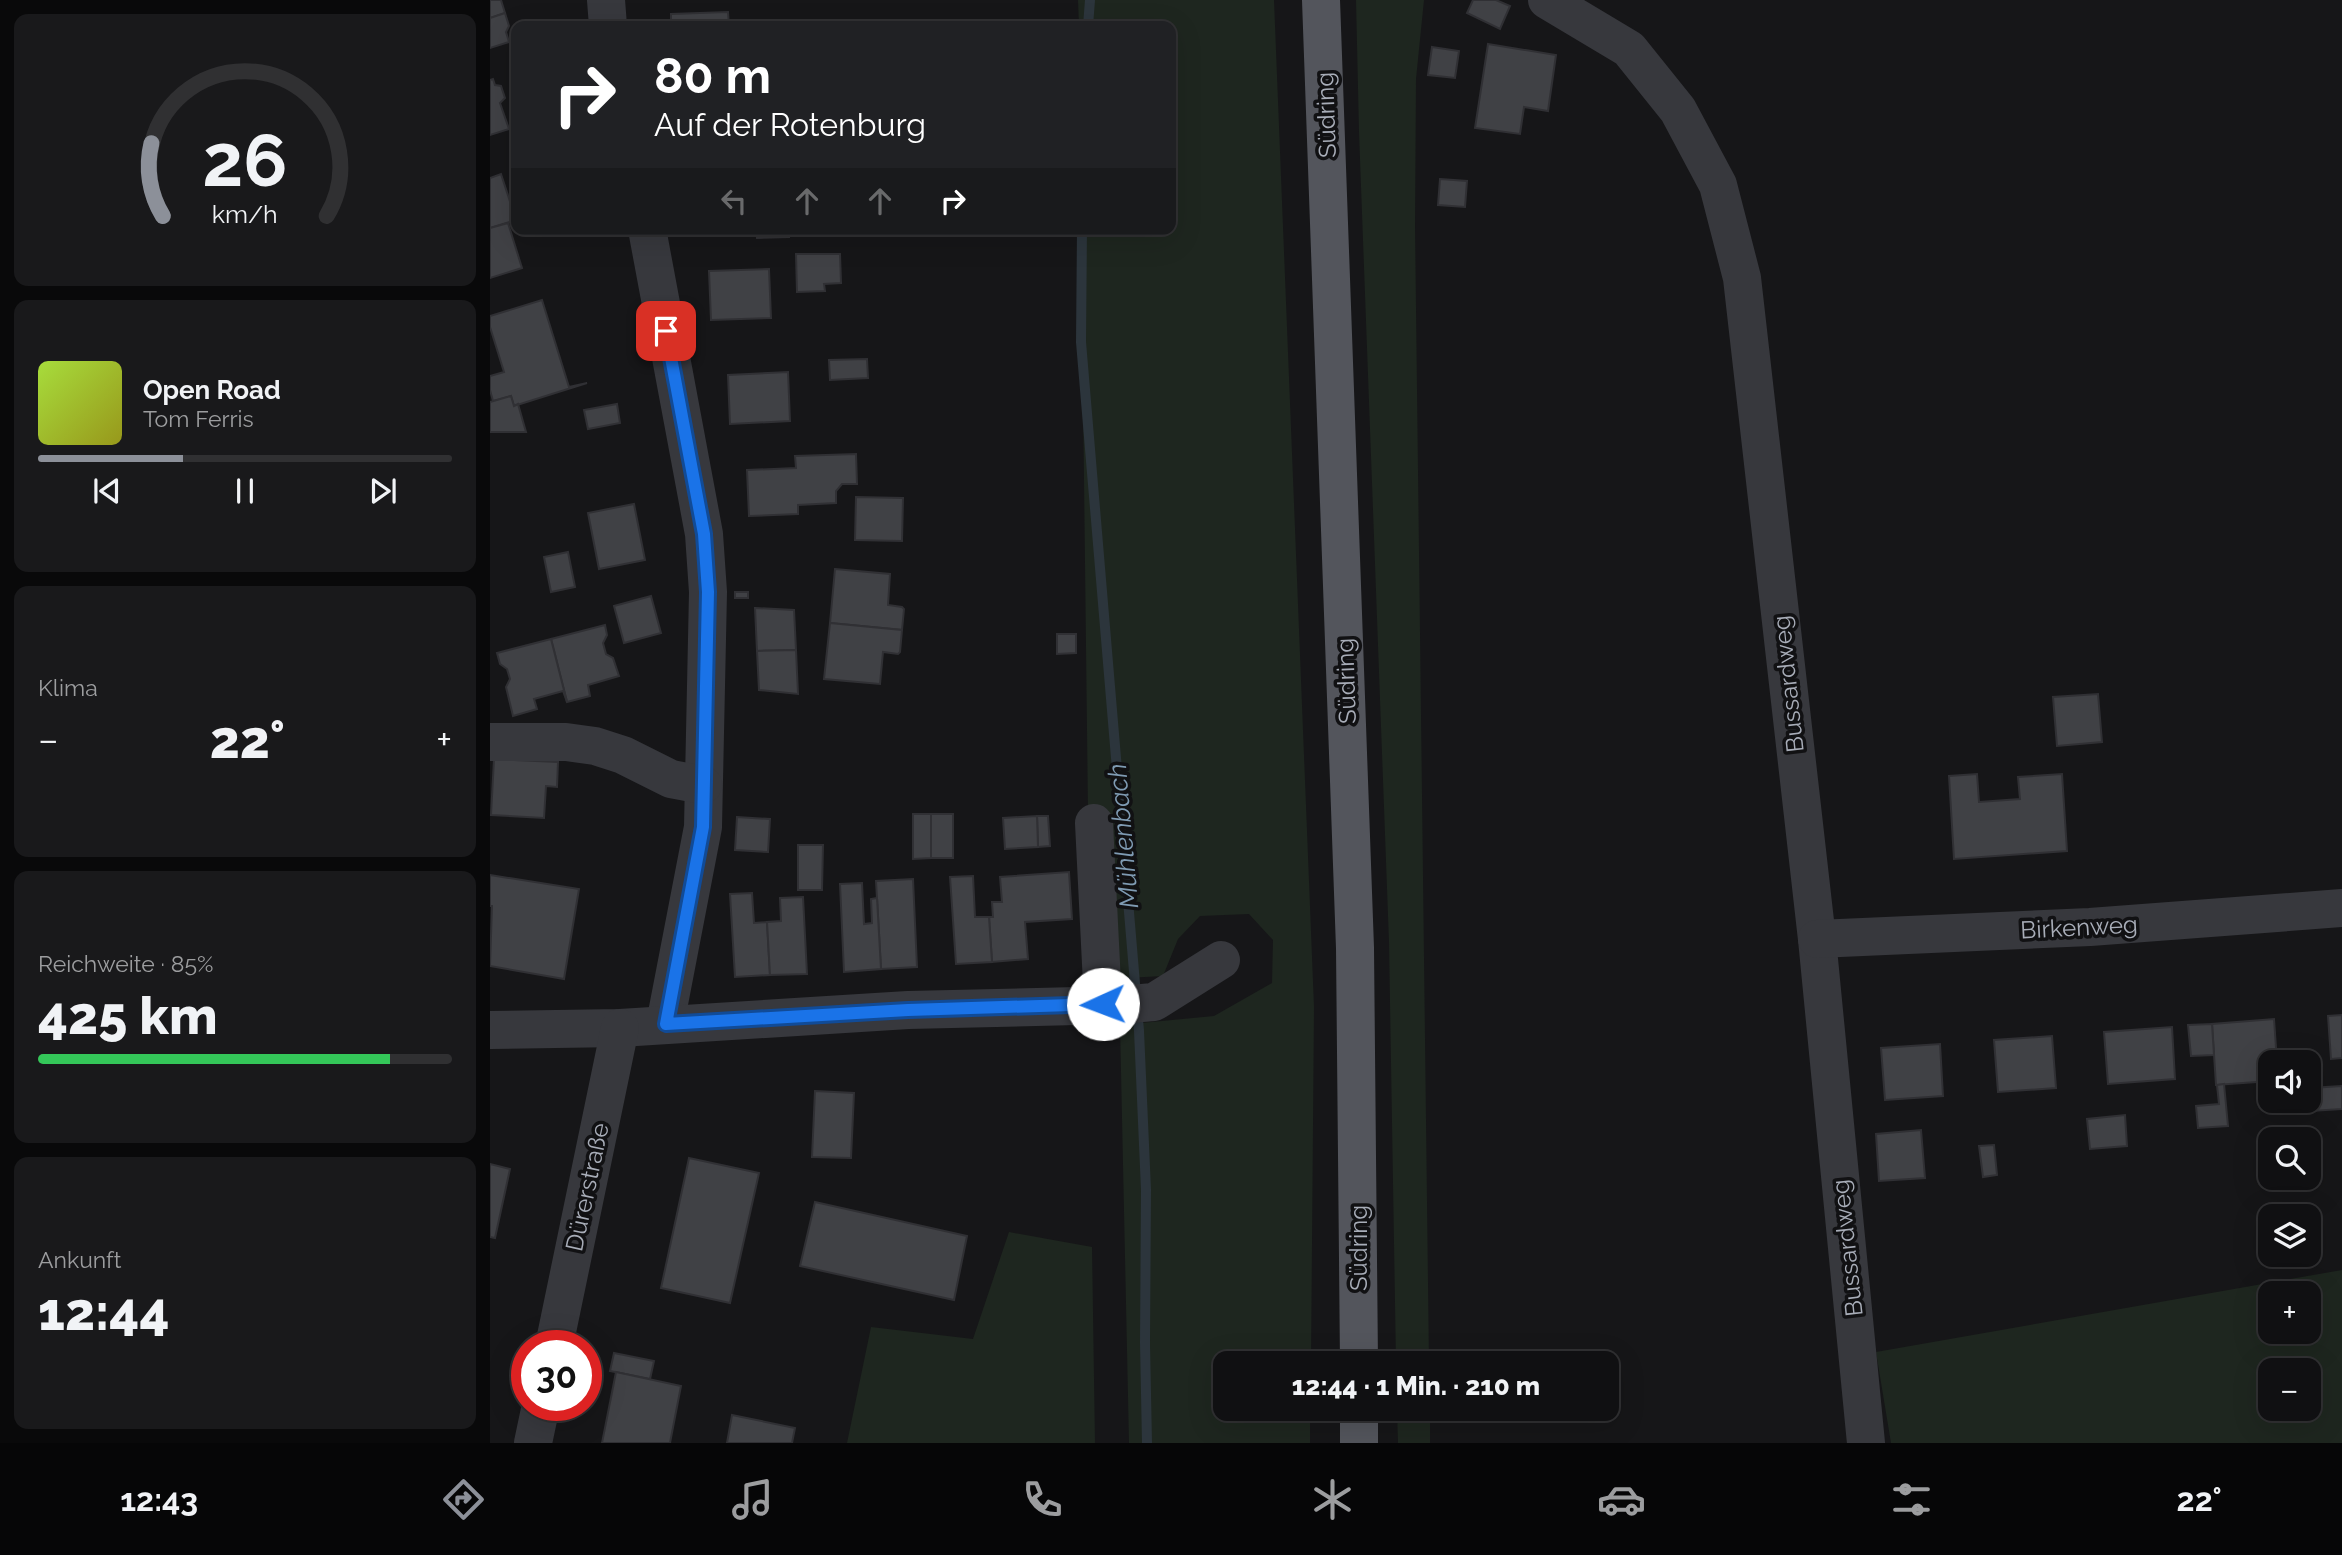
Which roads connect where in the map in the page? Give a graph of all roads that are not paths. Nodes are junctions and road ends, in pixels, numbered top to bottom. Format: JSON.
{"nodes":[{"id":1,"x":606,"y":0,"type":"edge"},
{"id":2,"x":1321,"y":0,"type":"edge"},
{"id":3,"x":1547,"y":0,"type":"edge"},
{"id":4,"x":608,"y":21,"type":"edge"},
{"id":5,"x":648,"y":235,"type":"edge"},
{"id":6,"x":490,"y":742,"type":"edge"},
{"id":7,"x":704,"y":785,"type":"junction"},
{"id":8,"x":1094,"y":823,"type":"dead end"},
{"id":9,"x":2342,"y":908,"type":"edge"},
{"id":10,"x":1816,"y":939,"type":"junction"},
{"id":11,"x":1221,"y":960,"type":"dead end"},
{"id":12,"x":1125,"y":1003,"type":"junction"},
{"id":13,"x":666,"y":1024,"type":"junction"},
{"id":14,"x":620,"y":1028,"type":"junction"},
{"id":15,"x":490,"y":1030,"type":"edge"},
{"id":16,"x":557,"y":1330,"type":"edge"},
{"id":17,"x":1359,"y":1351,"type":"edge"},
{"id":18,"x":538,"y":1421,"type":"edge"},
{"id":19,"x":1359,"y":1421,"type":"edge"},
{"id":20,"x":533,"y":1443,"type":"edge"},
{"id":21,"x":1359,"y":1443,"type":"edge"},
{"id":22,"x":1866,"y":1443,"type":"edge"}],
"edges":[{"from":1,"to":4,"type":"street"},
{"from":2,"to":17,"type":"main road","name":"Südring"},
{"from":3,"to":10,"type":"street","name":"Bussardweg"},
{"from":5,"to":7,"type":"street"},
{"from":6,"to":7,"type":"street"},
{"from":7,"to":13,"type":"street"},
{"from":8,"to":12,"type":"street"},
{"from":9,"to":10,"type":"street","name":"Birkenweg"},
{"from":10,"to":22,"type":"street","name":"Bussardweg"},
{"from":11,"to":12,"type":"street"},
{"from":12,"to":13,"type":"street"},
{"from":13,"to":14,"type":"street"},
{"from":14,"to":15,"type":"street"},
{"from":14,"to":16,"type":"street","name":"Dürerstraße"},
{"from":18,"to":20,"type":"street"},
{"from":19,"to":21,"type":"main road"}]}
